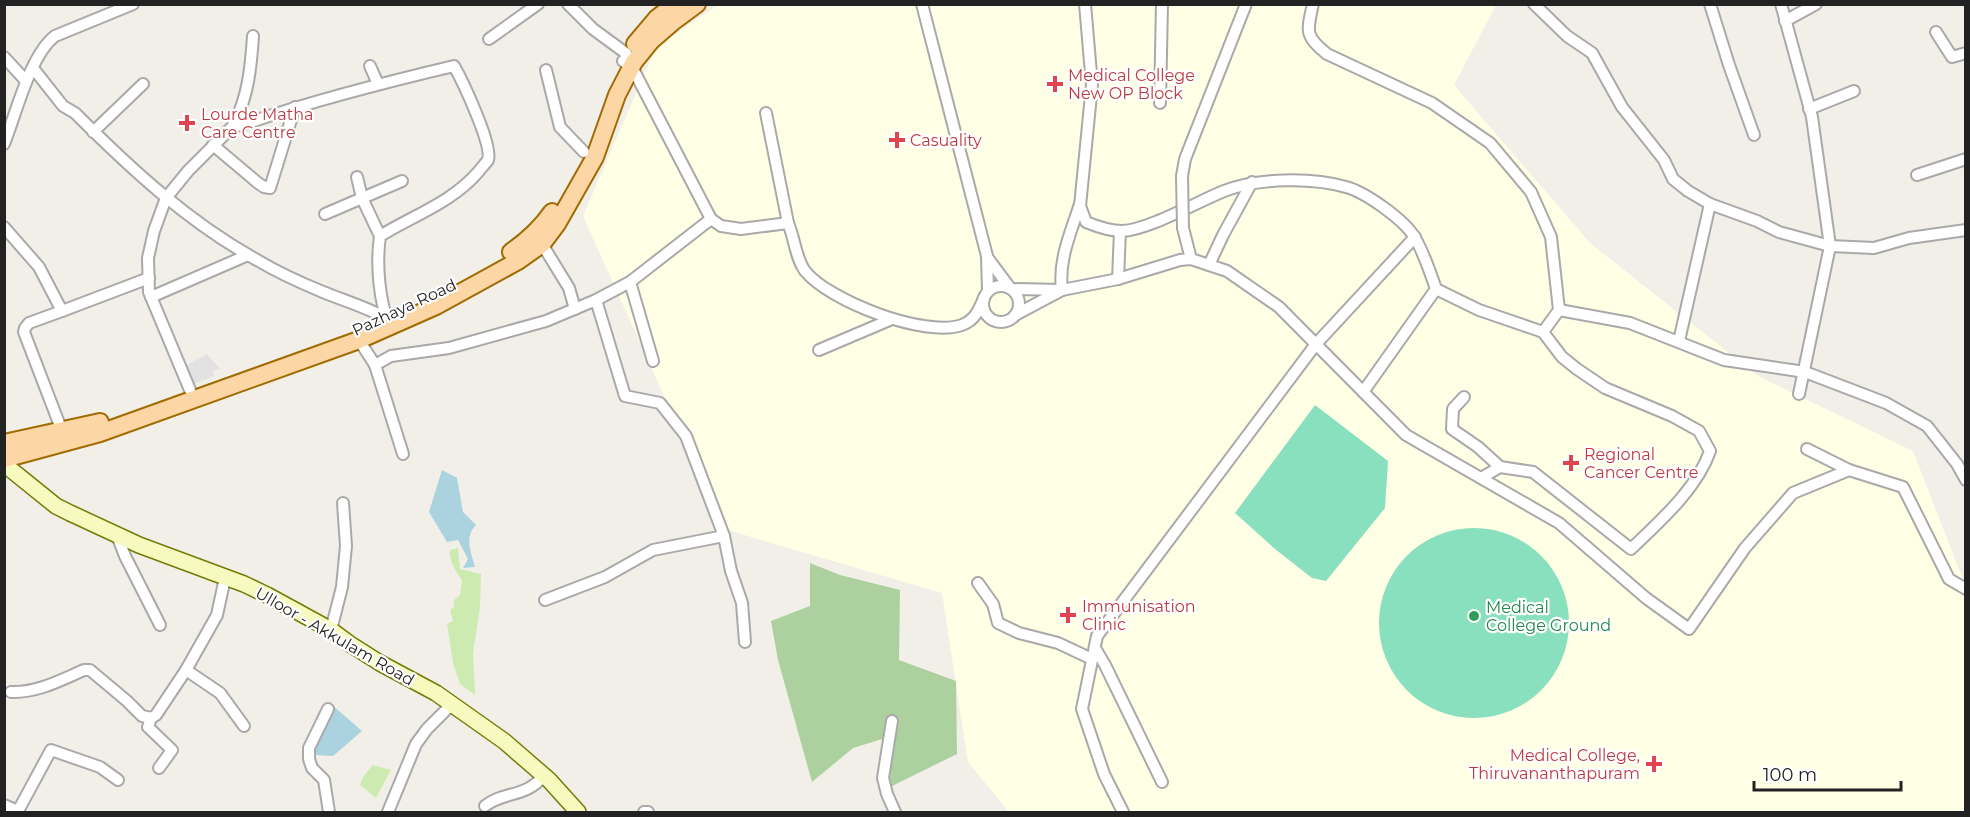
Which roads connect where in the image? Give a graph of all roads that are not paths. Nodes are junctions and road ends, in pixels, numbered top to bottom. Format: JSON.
{"nodes":[{"id":1,"x":133,"y":4,"type":"edge"},
{"id":2,"x":538,"y":4,"type":"edge"},
{"id":3,"x":568,"y":4,"type":"edge"},
{"id":4,"x":675,"y":4,"type":"edge"},
{"id":5,"x":697,"y":4,"type":"edge"},
{"id":6,"x":922,"y":4,"type":"edge"},
{"id":7,"x":1085,"y":4,"type":"edge"},
{"id":8,"x":1162,"y":4,"type":"edge"},
{"id":9,"x":1246,"y":4,"type":"edge"},
{"id":10,"x":1314,"y":4,"type":"edge"},
{"id":11,"x":1534,"y":4,"type":"edge"},
{"id":12,"x":1710,"y":4,"type":"edge"},
{"id":13,"x":1780,"y":4,"type":"edge"},
{"id":14,"x":1816,"y":4,"type":"edge"},
{"id":15,"x":1785,"y":21,"type":"junction"},
{"id":16,"x":1936,"y":32,"type":"dead end"},
{"id":17,"x":253,"y":36,"type":"dead end"},
{"id":18,"x":489,"y":39,"type":"dead end"},
{"id":19,"x":1965,"y":53,"type":"edge"},
{"id":20,"x":4,"y":57,"type":"edge"},
{"id":21,"x":627,"y":61,"type":"junction"},
{"id":22,"x":370,"y":66,"type":"dead end"},
{"id":23,"x":33,"y":68,"type":"junction"},
{"id":24,"x":546,"y":70,"type":"dead end"},
{"id":25,"x":26,"y":81,"type":"junction"},
{"id":26,"x":143,"y":84,"type":"dead end"},
{"id":27,"x":378,"y":84,"type":"junction"},
{"id":28,"x":1854,"y":91,"type":"dead end"},
{"id":29,"x":1160,"y":104,"type":"dead end"},
{"id":30,"x":295,"y":107,"type":"junction"},
{"id":31,"x":1809,"y":109,"type":"junction"},
{"id":32,"x":766,"y":113,"type":"dead end"},
{"id":33,"x":233,"y":126,"type":"junction"},
{"id":34,"x":93,"y":132,"type":"junction"},
{"id":35,"x":1754,"y":135,"type":"dead end"},
{"id":36,"x":4,"y":144,"type":"edge"},
{"id":37,"x":213,"y":145,"type":"junction"},
{"id":38,"x":584,"y":152,"type":"junction"},
{"id":39,"x":1965,"y":159,"type":"edge"},
{"id":40,"x":1917,"y":175,"type":"dead end"},
{"id":41,"x":357,"y":177,"type":"dead end"},
{"id":42,"x":402,"y":181,"type":"dead end"},
{"id":43,"x":1252,"y":182,"type":"junction"},
{"id":44,"x":166,"y":198,"type":"junction"},
{"id":45,"x":362,"y":198,"type":"junction"},
{"id":46,"x":1080,"y":204,"type":"junction"},
{"id":47,"x":1710,"y":204,"type":"junction"},
{"id":48,"x":324,"y":214,"type":"dead end"},
{"id":49,"x":711,"y":219,"type":"junction"},
{"id":50,"x":788,"y":223,"type":"junction"},
{"id":51,"x":4,"y":227,"type":"edge"},
{"id":52,"x":1965,"y":230,"type":"edge"},
{"id":53,"x":1120,"y":231,"type":"junction"},
{"id":54,"x":380,"y":236,"type":"junction"},
{"id":55,"x":1415,"y":237,"type":"junction"},
{"id":56,"x":542,"y":243,"type":"junction"},
{"id":57,"x":1830,"y":246,"type":"junction"},
{"id":58,"x":248,"y":255,"type":"junction"},
{"id":59,"x":987,"y":256,"type":"junction"},
{"id":60,"x":1191,"y":259,"type":"junction"},
{"id":61,"x":1209,"y":265,"type":"junction"},
{"id":62,"x":149,"y":278,"type":"junction"},
{"id":63,"x":1118,"y":279,"type":"junction"},
{"id":64,"x":630,"y":282,"type":"junction"},
{"id":65,"x":1010,"y":289,"type":"junction"},
{"id":66,"x":1436,"y":289,"type":"junction"},
{"id":67,"x":1062,"y":290,"type":"junction"},
{"id":68,"x":986,"y":295,"type":"junction"},
{"id":69,"x":151,"y":297,"type":"junction"},
{"id":70,"x":596,"y":300,"type":"junction"},
{"id":71,"x":575,"y":309,"type":"junction"},
{"id":72,"x":1560,"y":310,"type":"junction"},
{"id":73,"x":62,"y":311,"type":"junction"},
{"id":74,"x":1015,"y":315,"type":"junction"},
{"id":75,"x":892,"y":319,"type":"junction"},
{"id":76,"x":388,"y":323,"type":"junction"},
{"id":77,"x":1543,"y":332,"type":"junction"},
{"id":78,"x":359,"y":340,"type":"junction"},
{"id":79,"x":1679,"y":341,"type":"junction"},
{"id":80,"x":1316,"y":344,"type":"junction"},
{"id":81,"x":819,"y":350,"type":"dead end"},
{"id":82,"x":653,"y":361,"type":"dead end"},
{"id":83,"x":375,"y":365,"type":"junction"},
{"id":84,"x":1805,"y":372,"type":"junction"},
{"id":85,"x":190,"y":390,"type":"junction"},
{"id":86,"x":1364,"y":392,"type":"junction"},
{"id":87,"x":1799,"y":394,"type":"dead end"},
{"id":88,"x":1464,"y":397,"type":"dead end"},
{"id":89,"x":62,"y":431,"type":"junction"},
{"id":90,"x":4,"y":443,"type":"edge"},
{"id":91,"x":1807,"y":449,"type":"dead end"},
{"id":92,"x":403,"y":454,"type":"dead end"},
{"id":93,"x":4,"y":459,"type":"edge"},
{"id":94,"x":4,"y":464,"type":"edge"},
{"id":95,"x":1500,"y":467,"type":"junction"},
{"id":96,"x":1849,"y":470,"type":"junction"},
{"id":97,"x":4,"y":474,"type":"edge"},
{"id":98,"x":1481,"y":478,"type":"junction"},
{"id":99,"x":1965,"y":480,"type":"edge"},
{"id":100,"x":27,"y":483,"type":"junction"},
{"id":101,"x":343,"y":503,"type":"dead end"},
{"id":102,"x":116,"y":533,"type":"junction"},
{"id":103,"x":724,"y":536,"type":"junction"},
{"id":104,"x":225,"y":578,"type":"junction"},
{"id":105,"x":978,"y":583,"type":"dead end"},
{"id":106,"x":1965,"y":590,"type":"edge"},
{"id":107,"x":545,"y":600,"type":"dead end"},
{"id":108,"x":160,"y":625,"type":"dead end"},
{"id":109,"x":332,"y":630,"type":"junction"},
{"id":110,"x":745,"y":642,"type":"dead end"},
{"id":111,"x":1094,"y":653,"type":"junction"},
{"id":112,"x":186,"y":670,"type":"junction"},
{"id":113,"x":10,"y":692,"type":"dead end"},
{"id":114,"x":452,"y":704,"type":"junction"},
{"id":115,"x":328,"y":709,"type":"dead end"},
{"id":116,"x":151,"y":718,"type":"junction"},
{"id":117,"x":892,"y":721,"type":"dead end"},
{"id":118,"x":244,"y":726,"type":"dead end"},
{"id":119,"x":159,"y":768,"type":"dead end"},
{"id":120,"x":544,"y":775,"type":"junction"},
{"id":121,"x":118,"y":780,"type":"dead end"},
{"id":122,"x":1162,"y":782,"type":"dead end"},
{"id":123,"x":4,"y":805,"type":"edge"},
{"id":124,"x":485,"y":806,"type":"dead end"},
{"id":125,"x":329,"y":813,"type":"edge"},
{"id":126,"x":388,"y":813,"type":"edge"},
{"id":127,"x":578,"y":813,"type":"edge"},
{"id":128,"x":644,"y":813,"type":"edge"},
{"id":129,"x":648,"y":813,"type":"edge"},
{"id":130,"x":895,"y":813,"type":"edge"},
{"id":131,"x":1123,"y":813,"type":"edge"}],
"edges":[{"from":1,"to":23,"type":"street"},
{"from":2,"to":18,"type":"street"},
{"from":3,"to":21,"type":"street"},
{"from":4,"to":21,"type":"main road","name":"Pazhaya Road"},
{"from":5,"to":21,"type":"main road"},
{"from":6,"to":59,"type":"street"},
{"from":7,"to":46,"type":"street"},
{"from":8,"to":29,"type":"street"},
{"from":9,"to":60,"type":"street","bridge":true},
{"from":10,"to":72,"type":"street"},
{"from":11,"to":47,"type":"street"},
{"from":12,"to":35,"type":"street"},
{"from":13,"to":15,"type":"street"},
{"from":14,"to":15,"type":"street"},
{"from":15,"to":31,"type":"street"},
{"from":16,"to":19,"type":"street"},
{"from":17,"to":33,"type":"street"},
{"from":20,"to":25,"type":"street"},
{"from":21,"to":38,"type":"main road","name":"Pazhaya Road"},
{"from":21,"to":49,"type":"street"},
{"from":21,"to":56,"type":"main road"},
{"from":22,"to":27,"type":"street"},
{"from":23,"to":25,"type":"street"},
{"from":23,"to":34,"type":"street"},
{"from":24,"to":38,"type":"street"},
{"from":25,"to":36,"type":"street"},
{"from":26,"to":34,"type":"street"},
{"from":27,"to":30,"type":"street"},
{"from":27,"to":54,"type":"street"},
{"from":28,"to":31,"type":"street"},
{"from":30,"to":33,"type":"street"},
{"from":30,"to":37,"type":"street"},
{"from":31,"to":57,"type":"street"},
{"from":32,"to":50,"type":"street"},
{"from":33,"to":37,"type":"street"},
{"from":34,"to":44,"type":"street"},
{"from":37,"to":44,"type":"street"},
{"from":38,"to":76,"type":"main road","name":"Pazhaya Road"},
{"from":39,"to":40,"type":"street"},
{"from":41,"to":45,"type":"street"},
{"from":42,"to":45,"type":"street"},
{"from":43,"to":53,"type":"street"},
{"from":43,"to":55,"type":"street"},
{"from":43,"to":61,"type":"street"},
{"from":44,"to":58,"type":"street"},
{"from":44,"to":62,"type":"street"},
{"from":45,"to":48,"type":"street"},
{"from":45,"to":54,"type":"street"},
{"from":46,"to":53,"type":"street"},
{"from":46,"to":67,"type":"street"},
{"from":47,"to":57,"type":"street"},
{"from":47,"to":79,"type":"street"},
{"from":49,"to":50,"type":"street"},
{"from":49,"to":64,"type":"street"},
{"from":50,"to":75,"type":"street"},
{"from":51,"to":73,"type":"street"},
{"from":52,"to":57,"type":"street"},
{"from":53,"to":63,"type":"street"},
{"from":54,"to":76,"type":"street"},
{"from":55,"to":66,"type":"street"},
{"from":55,"to":80,"type":"street"},
{"from":56,"to":71,"type":"street"},
{"from":56,"to":76,"type":"main road"},
{"from":57,"to":84,"type":"street"},
{"from":58,"to":69,"type":"street"},
{"from":58,"to":76,"type":"street"},
{"from":59,"to":65,"type":"street"},
{"from":59,"to":68,"type":"street"},
{"from":60,"to":61,"type":"street"},
{"from":60,"to":63,"type":"street"},
{"from":61,"to":80,"type":"street"},
{"from":62,"to":69,"type":"street"},
{"from":62,"to":73,"type":"street"},
{"from":63,"to":67,"type":"street"},
{"from":64,"to":70,"type":"street"},
{"from":64,"to":82,"type":"street"},
{"from":65,"to":67,"type":"street"},
{"from":65,"to":68,"type":"street"},
{"from":65,"to":74,"type":"street"},
{"from":66,"to":77,"type":"street"},
{"from":66,"to":86,"type":"street"},
{"from":67,"to":74,"type":"street"},
{"from":68,"to":74,"type":"street"},
{"from":68,"to":75,"type":"street"},
{"from":69,"to":85,"type":"street"},
{"from":70,"to":71,"type":"street"},
{"from":70,"to":103,"type":"street"},
{"from":71,"to":83,"type":"street"},
{"from":72,"to":77,"type":"street"},
{"from":72,"to":79,"type":"street"},
{"from":73,"to":89,"type":"street"},
{"from":75,"to":81,"type":"street"},
{"from":76,"to":78,"type":"main road"},
{"from":76,"to":85,"type":"main road","name":"Pazhaya Road"},
{"from":77,"to":95,"type":"street"},
{"from":78,"to":83,"type":"street"},
{"from":78,"to":93,"type":"main road"},
{"from":79,"to":84,"type":"street"},
{"from":80,"to":86,"type":"street"},
{"from":80,"to":111,"type":"street"},
{"from":83,"to":92,"type":"street"},
{"from":84,"to":87,"type":"street"},
{"from":84,"to":99,"type":"street"},
{"from":85,"to":89,"type":"main road","name":"Pazhaya Road"},
{"from":86,"to":98,"type":"street"},
{"from":88,"to":95,"type":"street"},
{"from":89,"to":90,"type":"main road","name":"Pazhaya Road"},
{"from":91,"to":96,"type":"street"},
{"from":94,"to":100,"type":"main road","name":"Ulloor - Akkulam Road"},
{"from":95,"to":98,"type":"street"},
{"from":96,"to":98,"type":"street"},
{"from":96,"to":106,"type":"street"},
{"from":97,"to":100,"type":"main road"},
{"from":100,"to":102,"type":"main road","name":"Ulloor - Akkulam Road"},
{"from":101,"to":109,"type":"street"},
{"from":102,"to":104,"type":"main road","name":"Ulloor - Akkulam Road"},
{"from":102,"to":108,"type":"street"},
{"from":103,"to":107,"type":"street"},
{"from":103,"to":110,"type":"street"},
{"from":104,"to":109,"type":"main road","name":"Ulloor - Akkulam Road"},
{"from":104,"to":112,"type":"street"},
{"from":105,"to":111,"type":"street"},
{"from":109,"to":114,"type":"main road","name":"Ulloor - Akkulam Road"},
{"from":111,"to":122,"type":"street"},
{"from":111,"to":131,"type":"street"},
{"from":112,"to":116,"type":"street"},
{"from":112,"to":118,"type":"street"},
{"from":113,"to":116,"type":"street"},
{"from":114,"to":120,"type":"main road","name":"Ulloor - Akkulam Road"},
{"from":114,"to":126,"type":"street"},
{"from":115,"to":125,"type":"street"},
{"from":116,"to":119,"type":"street"},
{"from":117,"to":130,"type":"street"},
{"from":120,"to":124,"type":"street"},
{"from":120,"to":127,"type":"main road","name":"Ulloor - Akkulam Road"},
{"from":121,"to":123,"type":"street"},
{"from":128,"to":129,"type":"street"}]}
